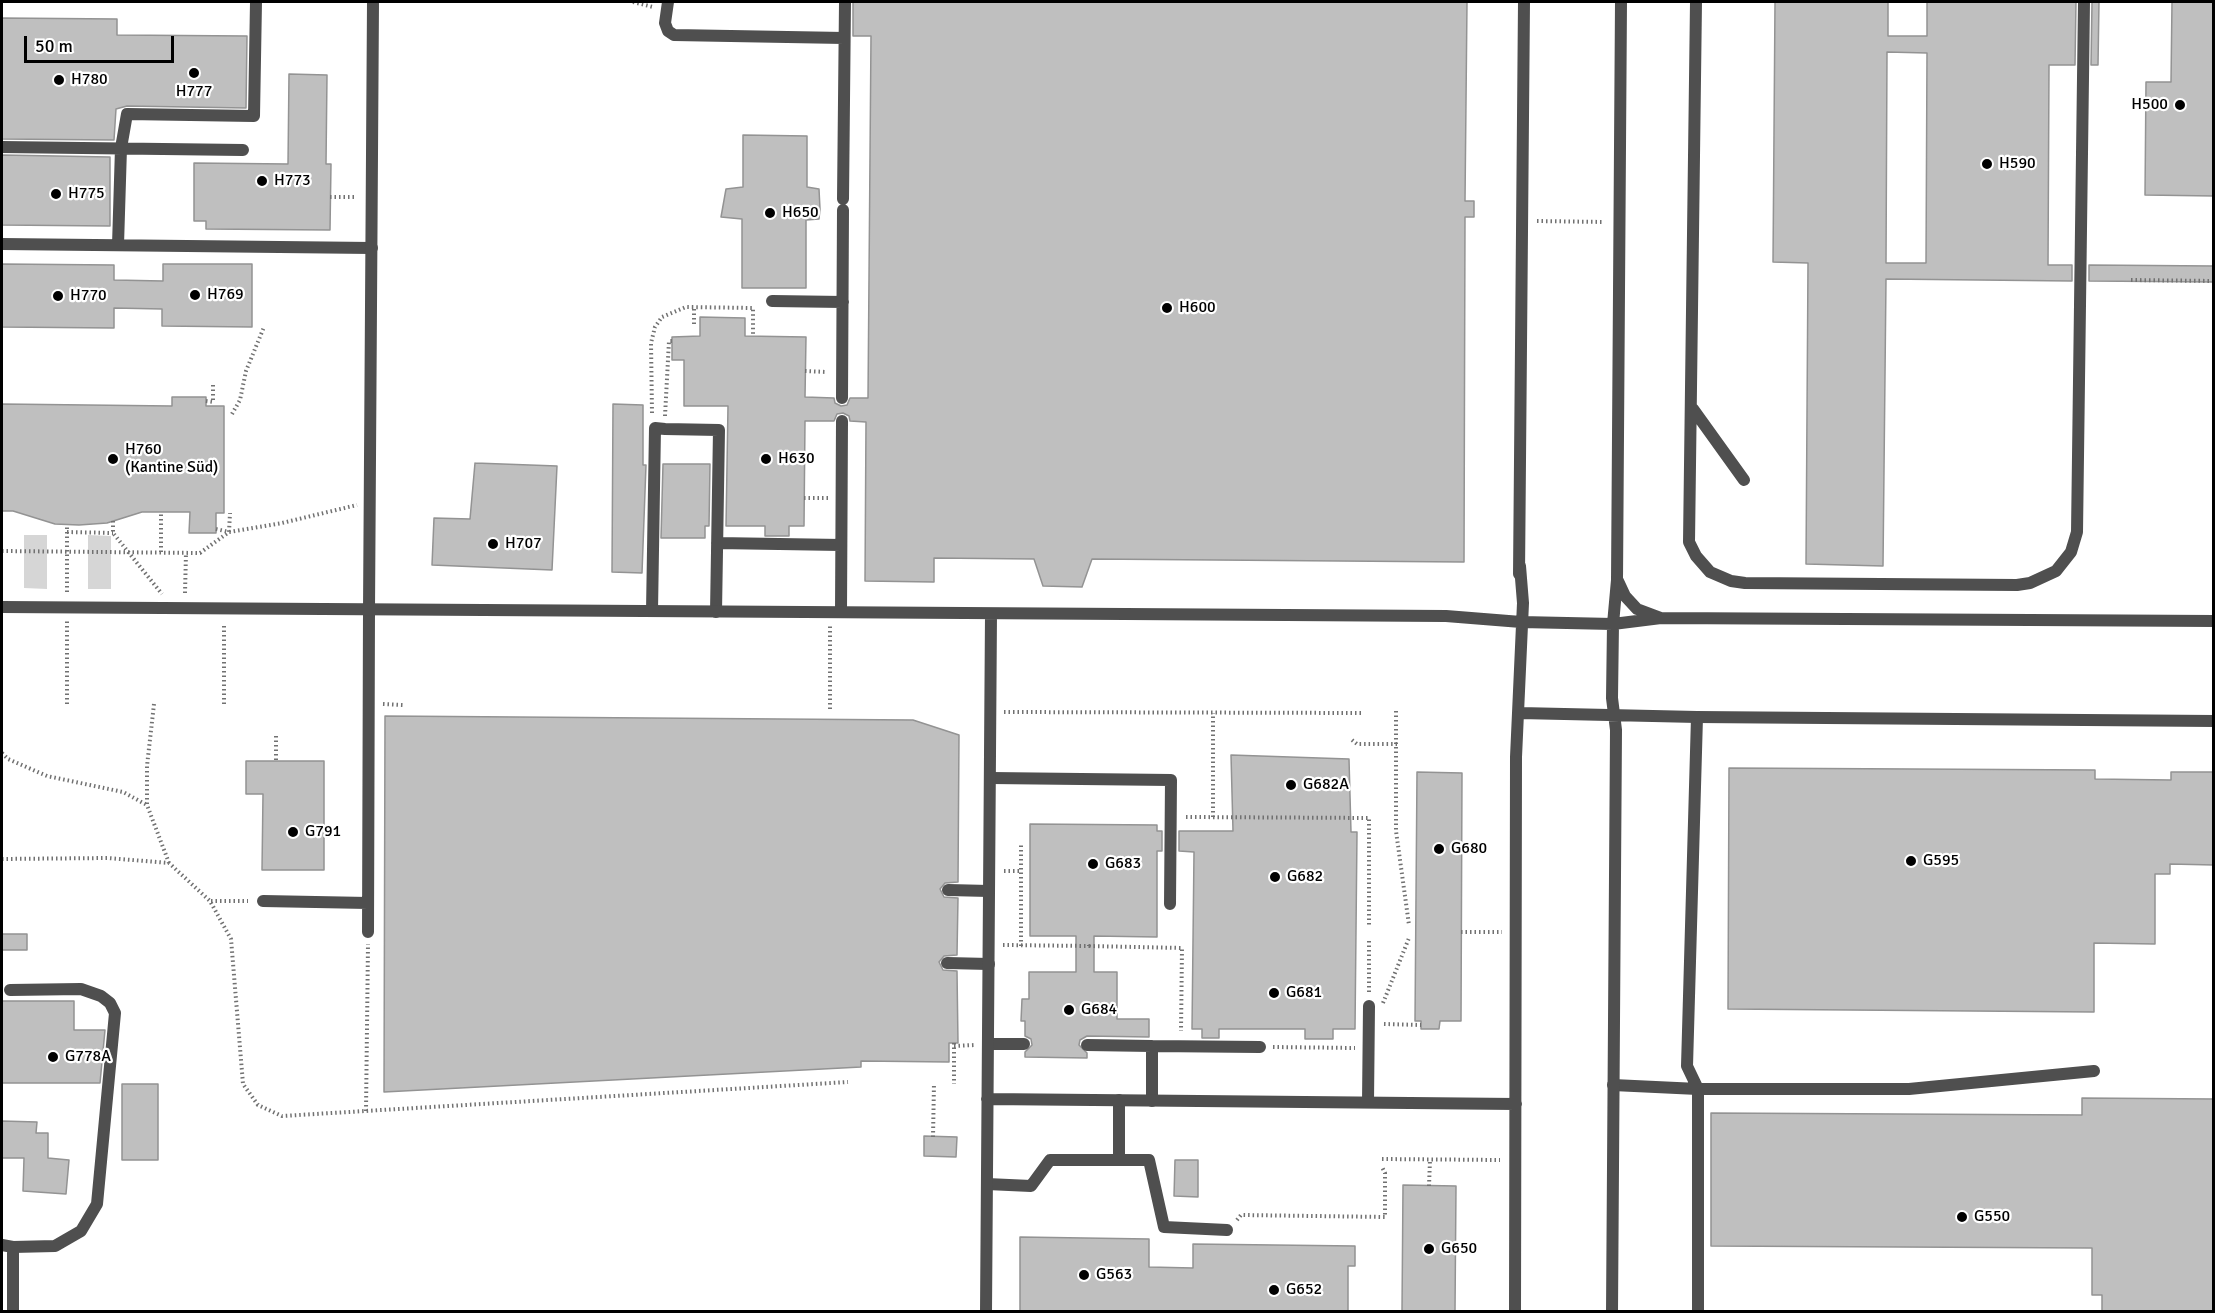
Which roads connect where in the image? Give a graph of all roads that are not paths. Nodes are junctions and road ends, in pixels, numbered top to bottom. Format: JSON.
{"nodes":[{"id":1,"x":256,"y":2,"type":"edge"},
{"id":2,"x":373,"y":2,"type":"edge"},
{"id":3,"x":844,"y":2,"type":"edge"},
{"id":4,"x":1524,"y":2,"type":"edge"},
{"id":5,"x":1621,"y":2,"type":"edge"},
{"id":6,"x":1696,"y":2,"type":"edge"},
{"id":7,"x":2084,"y":2,"type":"edge"},
{"id":8,"x":667,"y":6,"type":"edge"},
{"id":9,"x":844,"y":38,"type":"junction"},
{"id":10,"x":2,"y":147,"type":"edge"},
{"id":11,"x":121,"y":148,"type":"junction"},
{"id":12,"x":243,"y":150,"type":"dead end"},
{"id":13,"x":2,"y":244,"type":"edge"},
{"id":14,"x":118,"y":245,"type":"junction"},
{"id":15,"x":372,"y":248,"type":"junction"},
{"id":16,"x":772,"y":301,"type":"dead end"},
{"id":17,"x":843,"y":302,"type":"junction"},
{"id":18,"x":842,"y":398,"type":"dead end"},
{"id":19,"x":1693,"y":409,"type":"junction"},
{"id":20,"x":842,"y":421,"type":"dead end"},
{"id":21,"x":1744,"y":480,"type":"dead end"},
{"id":22,"x":717,"y":543,"type":"junction"},
{"id":23,"x":842,"y":545,"type":"junction"},
{"id":24,"x":1617,"y":580,"type":"junction"},
{"id":25,"x":2,"y":607,"type":"edge"},
{"id":26,"x":369,"y":609,"type":"junction"},
{"id":27,"x":652,"y":611,"type":"junction"},
{"id":28,"x":716,"y":612,"type":"junction"},
{"id":29,"x":841,"y":612,"type":"junction"},
{"id":30,"x":991,"y":614,"type":"junction"},
{"id":31,"x":1661,"y":618,"type":"junction"},
{"id":32,"x":2214,"y":621,"type":"edge"},
{"id":33,"x":1521,"y":622,"type":"junction"},
{"id":34,"x":1613,"y":624,"type":"junction"},
{"id":35,"x":1520,"y":712,"type":"junction"},
{"id":36,"x":1614,"y":716,"type":"junction"},
{"id":37,"x":1697,"y":717,"type":"junction"},
{"id":38,"x":2214,"y":721,"type":"edge"},
{"id":39,"x":991,"y":778,"type":"junction"},
{"id":40,"x":948,"y":890,"type":"dead end"},
{"id":41,"x":989,"y":891,"type":"junction"},
{"id":42,"x":263,"y":901,"type":"road end"},
{"id":43,"x":368,"y":903,"type":"junction"},
{"id":44,"x":1170,"y":904,"type":"dead end"},
{"id":45,"x":368,"y":932,"type":"road end"},
{"id":46,"x":947,"y":963,"type":"dead end"},
{"id":47,"x":989,"y":964,"type":"junction"},
{"id":48,"x":10,"y":990,"type":"dead end"},
{"id":49,"x":1368,"y":1006,"type":"road end"},
{"id":50,"x":988,"y":1044,"type":"junction"},
{"id":51,"x":1024,"y":1044,"type":"dead end"},
{"id":52,"x":1087,"y":1045,"type":"dead end"},
{"id":53,"x":1152,"y":1046,"type":"junction"},
{"id":54,"x":1260,"y":1047,"type":"road end"},
{"id":55,"x":2094,"y":1071,"type":"dead end"},
{"id":56,"x":1613,"y":1085,"type":"junction"},
{"id":57,"x":1698,"y":1089,"type":"junction"},
{"id":58,"x":987,"y":1099,"type":"junction"},
{"id":59,"x":1119,"y":1100,"type":"junction"},
{"id":60,"x":1152,"y":1101,"type":"junction"},
{"id":61,"x":1368,"y":1102,"type":"junction"},
{"id":62,"x":1516,"y":1104,"type":"junction"},
{"id":63,"x":1119,"y":1160,"type":"junction"},
{"id":64,"x":987,"y":1184,"type":"junction"},
{"id":65,"x":1227,"y":1230,"type":"road end"},
{"id":66,"x":7,"y":1246,"type":"edge"},
{"id":67,"x":13,"y":1311,"type":"edge"},
{"id":68,"x":986,"y":1311,"type":"edge"},
{"id":69,"x":1515,"y":1311,"type":"edge"},
{"id":70,"x":1612,"y":1311,"type":"edge"},
{"id":71,"x":1698,"y":1311,"type":"edge"}],
"edges":[{"from":1,"to":11,"type":"street"},
{"from":2,"to":15,"type":"street"},
{"from":3,"to":9,"type":"street"},
{"from":4,"to":33,"type":"street"},
{"from":5,"to":24,"type":"street"},
{"from":6,"to":19,"type":"street"},
{"from":7,"to":19,"type":"street"},
{"from":8,"to":9,"type":"street"},
{"from":9,"to":17,"type":"street"},
{"from":10,"to":11,"type":"street"},
{"from":11,"to":12,"type":"street"},
{"from":11,"to":14,"type":"street"},
{"from":13,"to":14,"type":"street"},
{"from":14,"to":15,"type":"street"},
{"from":15,"to":26,"type":"street"},
{"from":16,"to":17,"type":"street"},
{"from":17,"to":18,"type":"street"},
{"from":19,"to":21,"type":"street"},
{"from":20,"to":23,"type":"street"},
{"from":22,"to":23,"type":"street"},
{"from":22,"to":27,"type":"street"},
{"from":22,"to":28,"type":"street"},
{"from":23,"to":29,"type":"street"},
{"from":24,"to":31,"type":"street"},
{"from":24,"to":34,"type":"street"},
{"from":25,"to":26,"type":"street"},
{"from":26,"to":27,"type":"street"},
{"from":26,"to":43,"type":"street"},
{"from":27,"to":28,"type":"street"},
{"from":28,"to":29,"type":"street"},
{"from":29,"to":30,"type":"street"},
{"from":30,"to":33,"type":"street"},
{"from":30,"to":39,"type":"street"},
{"from":31,"to":32,"type":"street"},
{"from":31,"to":34,"type":"street"},
{"from":33,"to":34,"type":"street"},
{"from":33,"to":35,"type":"street"},
{"from":34,"to":36,"type":"street"},
{"from":35,"to":36,"type":"street"},
{"from":35,"to":62,"type":"street"},
{"from":36,"to":37,"type":"street"},
{"from":36,"to":56,"type":"street"},
{"from":37,"to":38,"type":"street"},
{"from":37,"to":57,"type":"street"},
{"from":39,"to":41,"type":"street"},
{"from":39,"to":44,"type":"street"},
{"from":40,"to":41,"type":"street"},
{"from":41,"to":47,"type":"street"},
{"from":42,"to":43,"type":"street"},
{"from":43,"to":45,"type":"street"},
{"from":46,"to":47,"type":"street"},
{"from":47,"to":50,"type":"street"},
{"from":48,"to":66,"type":"street"},
{"from":49,"to":61,"type":"street"},
{"from":50,"to":51,"type":"street"},
{"from":50,"to":58,"type":"street"},
{"from":52,"to":53,"type":"street"},
{"from":53,"to":54,"type":"street"},
{"from":53,"to":60,"type":"street"},
{"from":55,"to":57,"type":"street"},
{"from":56,"to":57,"type":"street"},
{"from":56,"to":70,"type":"street"},
{"from":57,"to":71,"type":"street"},
{"from":58,"to":59,"type":"street"},
{"from":58,"to":64,"type":"street"},
{"from":59,"to":60,"type":"street"},
{"from":59,"to":63,"type":"street"},
{"from":60,"to":61,"type":"street"},
{"from":61,"to":62,"type":"street"},
{"from":62,"to":69,"type":"street"},
{"from":63,"to":64,"type":"street"},
{"from":63,"to":65,"type":"street"},
{"from":64,"to":68,"type":"street"},
{"from":66,"to":67,"type":"street"}]}
